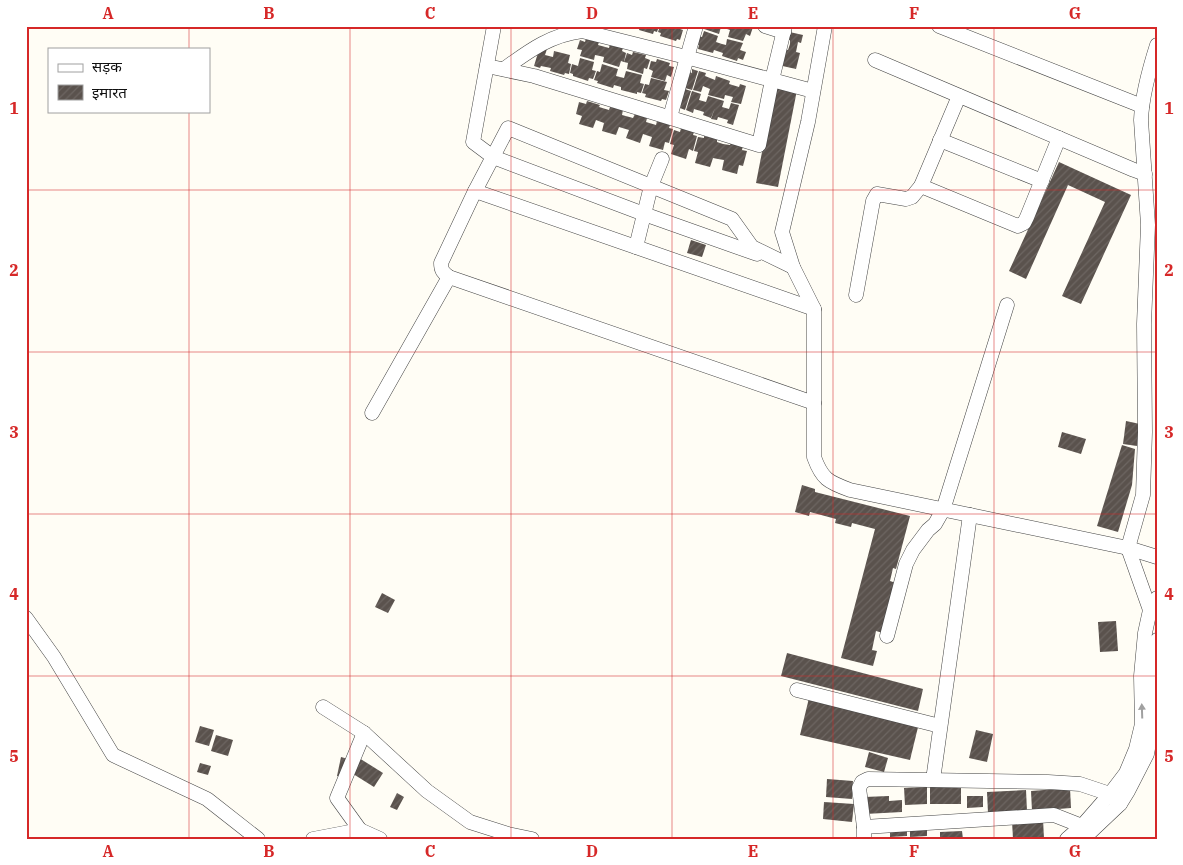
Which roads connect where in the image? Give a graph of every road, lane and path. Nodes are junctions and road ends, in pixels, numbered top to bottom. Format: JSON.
{"nodes":[{"id":1,"x":494,"y":26,"type":"edge"},
{"id":2,"x":696,"y":26,"type":"edge"},
{"id":3,"x":765,"y":26,"type":"edge"},
{"id":4,"x":825,"y":26,"type":"edge"},
{"id":5,"x":939,"y":26,"type":"edge"},
{"id":6,"x":784,"y":29,"type":"edge"},
{"id":7,"x":1157,"y":45,"type":"edge"},
{"id":8,"x":686,"y":57,"type":"junction"},
{"id":9,"x":875,"y":60,"type":"dead end"},
{"id":10,"x":487,"y":66,"type":"junction"},
{"id":11,"x":504,"y":69,"type":"junction"},
{"id":12,"x":772,"y":80,"type":"junction"},
{"id":13,"x":814,"y":91,"type":"junction"},
{"id":14,"x":959,"y":96,"type":"junction"},
{"id":15,"x":1142,"y":106,"type":"junction"},
{"id":16,"x":670,"y":117,"type":"junction"},
{"id":17,"x":1059,"y":138,"type":"junction"},
{"id":18,"x":940,"y":140,"type":"junction"},
{"id":19,"x":493,"y":157,"type":"junction"},
{"id":20,"x":662,"y":160,"type":"dead end"},
{"id":21,"x":1145,"y":174,"type":"junction"},
{"id":22,"x":1042,"y":181,"type":"junction"},
{"id":23,"x":651,"y":186,"type":"junction"},
{"id":24,"x":921,"y":186,"type":"junction"},
{"id":25,"x":475,"y":191,"type":"junction"},
{"id":26,"x":644,"y":214,"type":"junction"},
{"id":27,"x":636,"y":247,"type":"junction"},
{"id":28,"x":793,"y":267,"type":"junction"},
{"id":29,"x":449,"y":277,"type":"junction"},
{"id":30,"x":856,"y":295,"type":"dead end"},
{"id":31,"x":1007,"y":305,"type":"dead end"},
{"id":32,"x":814,"y":309,"type":"junction"},
{"id":33,"x":1151,"y":320,"type":"edge"},
{"id":34,"x":814,"y":403,"type":"junction"},
{"id":35,"x":372,"y":413,"type":"dead end"},
{"id":36,"x":943,"y":510,"type":"junction"},
{"id":37,"x":970,"y":515,"type":"junction"},
{"id":38,"x":1128,"y":548,"type":"junction"},
{"id":39,"x":1157,"y":557,"type":"edge"},
{"id":40,"x":1157,"y":598,"type":"edge"},
{"id":41,"x":1154,"y":611,"type":"edge"},
{"id":42,"x":26,"y":618,"type":"edge"},
{"id":43,"x":887,"y":636,"type":"dead end"},
{"id":44,"x":1157,"y":640,"type":"edge"},
{"id":45,"x":797,"y":690,"type":"dead end"},
{"id":46,"x":323,"y":707,"type":"dead end"},
{"id":47,"x":940,"y":726,"type":"junction"},
{"id":48,"x":364,"y":733,"type":"junction"},
{"id":49,"x":933,"y":780,"type":"junction"},
{"id":50,"x":1115,"y":799,"type":"junction"},
{"id":51,"x":360,"y":830,"type":"junction"},
{"id":52,"x":1083,"y":832,"type":"edge"},
{"id":53,"x":864,"y":833,"type":"edge"},
{"id":54,"x":258,"y":839,"type":"edge"},
{"id":55,"x":313,"y":839,"type":"edge"},
{"id":56,"x":380,"y":839,"type":"edge"},
{"id":57,"x":532,"y":839,"type":"edge"},
{"id":58,"x":1067,"y":839,"type":"edge"}],
"edges":[{"from":1,"to":10,"type":"street"},
{"from":2,"to":8,"type":"street"},
{"from":3,"to":6,"type":"street"},
{"from":4,"to":13,"type":"street"},
{"from":5,"to":15,"type":"street"},
{"from":6,"to":12,"type":"street"},
{"from":7,"to":15,"type":"street"},
{"from":8,"to":11,"type":"street"},
{"from":8,"to":12,"type":"street"},
{"from":8,"to":16,"type":"street"},
{"from":9,"to":14,"type":"street"},
{"from":10,"to":11,"type":"street"},
{"from":10,"to":19,"type":"street"},
{"from":11,"to":16,"type":"street"},
{"from":12,"to":13,"type":"street"},
{"from":12,"to":16,"type":"street"},
{"from":13,"to":28,"type":"street"},
{"from":14,"to":17,"type":"street"},
{"from":14,"to":18,"type":"street"},
{"from":15,"to":21,"type":"street"},
{"from":17,"to":21,"type":"street"},
{"from":17,"to":22,"type":"street"},
{"from":18,"to":22,"type":"street"},
{"from":18,"to":24,"type":"street"},
{"from":19,"to":23,"type":"street"},
{"from":19,"to":25,"type":"street"},
{"from":19,"to":26,"type":"street"},
{"from":20,"to":23,"type":"street"},
{"from":21,"to":33,"type":"street"},
{"from":22,"to":24,"type":"street"},
{"from":23,"to":26,"type":"street"},
{"from":23,"to":28,"type":"street"},
{"from":24,"to":30,"type":"street"},
{"from":25,"to":27,"type":"street"},
{"from":25,"to":29,"type":"street"},
{"from":26,"to":27,"type":"street"},
{"from":26,"to":28,"type":"street"},
{"from":27,"to":32,"type":"street"},
{"from":28,"to":32,"type":"street"},
{"from":29,"to":34,"type":"street"},
{"from":29,"to":35,"type":"street"},
{"from":31,"to":36,"type":"street"},
{"from":32,"to":34,"type":"street"},
{"from":33,"to":38,"type":"street"},
{"from":34,"to":36,"type":"street"},
{"from":36,"to":37,"type":"street"},
{"from":36,"to":43,"type":"street"},
{"from":37,"to":38,"type":"street"},
{"from":37,"to":47,"type":"street"},
{"from":38,"to":39,"type":"street"},
{"from":38,"to":41,"type":"street"},
{"from":40,"to":41,"type":"street"},
{"from":50,"to":41,"type":"street","one_way":true},
{"from":42,"to":54,"type":"street"},
{"from":44,"to":50,"type":"street"},
{"from":45,"to":47,"type":"street"},
{"from":46,"to":48,"type":"street"},
{"from":47,"to":49,"type":"street"},
{"from":48,"to":51,"type":"street"},
{"from":48,"to":57,"type":"street"},
{"from":49,"to":50,"type":"street"},
{"from":49,"to":53,"type":"street"},
{"from":50,"to":52,"type":"street"},
{"from":51,"to":55,"type":"street"},
{"from":51,"to":56,"type":"street"},
{"from":52,"to":53,"type":"street"},
{"from":52,"to":58,"type":"street"}]}
